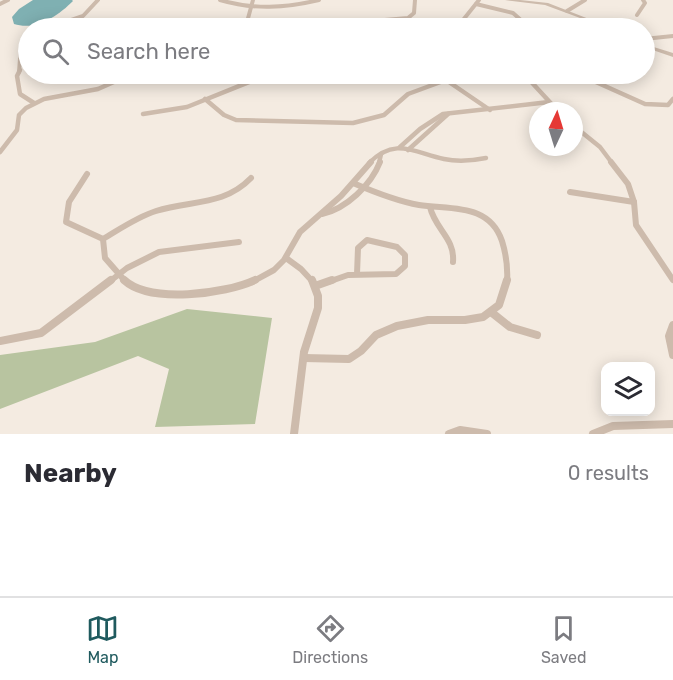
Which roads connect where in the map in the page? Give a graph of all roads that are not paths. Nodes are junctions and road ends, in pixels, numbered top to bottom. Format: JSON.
{"nodes":[{"id":1,"x":8,"y":0,"type":"edge"},
{"id":2,"x":98,"y":0,"type":"edge"},
{"id":3,"x":220,"y":0,"type":"edge"},
{"id":4,"x":253,"y":0,"type":"edge"},
{"id":5,"x":319,"y":0,"type":"edge"},
{"id":6,"x":415,"y":0,"type":"edge"},
{"id":7,"x":507,"y":0,"type":"edge"},
{"id":8,"x":585,"y":0,"type":"edge"},
{"id":9,"x":643,"y":0,"type":"edge"},
{"id":10,"x":528,"y":1,"type":"edge"},
{"id":11,"x":478,"y":2,"type":"edge"},
{"id":12,"x":0,"y":4,"type":"edge"},
{"id":13,"x":250,"y":7,"type":"junction"},
{"id":14,"x":567,"y":11,"type":"junction"},
{"id":15,"x":638,"y":15,"type":"dead end"},
{"id":16,"x":79,"y":18,"type":"edge"},
{"id":17,"x":247,"y":18,"type":"edge"},
{"id":18,"x":408,"y":18,"type":"edge"},
{"id":19,"x":465,"y":18,"type":"edge"},
{"id":20,"x":519,"y":18,"type":"edge"},
{"id":21,"x":585,"y":18,"type":"edge"},
{"id":22,"x":673,"y":36,"type":"edge"},
{"id":23,"x":655,"y":38,"type":"edge"},
{"id":24,"x":655,"y":49,"type":"edge"},
{"id":25,"x":673,"y":55,"type":"edge"},
{"id":26,"x":18,"y":84,"type":"edge"},
{"id":27,"x":109,"y":84,"type":"edge"},
{"id":28,"x":239,"y":84,"type":"edge"},
{"id":29,"x":434,"y":84,"type":"edge"},
{"id":30,"x":452,"y":84,"type":"edge"},
{"id":31,"x":533,"y":84,"type":"edge"},
{"id":32,"x":600,"y":84,"type":"edge"},
{"id":33,"x":205,"y":99,"type":"junction"},
{"id":34,"x":673,"y":99,"type":"edge"},
{"id":35,"x":549,"y":102,"type":"edge"},
{"id":36,"x":34,"y":103,"type":"junction"},
{"id":37,"x":529,"y":105,"type":"edge"},
{"id":38,"x":490,"y":110,"type":"junction"},
{"id":39,"x":143,"y":114,"type":"dead end"},
{"id":40,"x":448,"y":114,"type":"junction"},
{"id":41,"x":583,"y":134,"type":"edge"},
{"id":42,"x":413,"y":137,"type":"junction"},
{"id":43,"x":421,"y":140,"type":"junction"},
{"id":44,"x":400,"y":147,"type":"junction"},
{"id":45,"x":408,"y":150,"type":"junction"},
{"id":46,"x":0,"y":152,"type":"edge"},
{"id":47,"x":381,"y":154,"type":"junction"},
{"id":48,"x":486,"y":158,"type":"dead end"},
{"id":49,"x":87,"y":174,"type":"dead end"},
{"id":50,"x":251,"y":178,"type":"dead end"},
{"id":51,"x":353,"y":183,"type":"junction"},
{"id":52,"x":362,"y":187,"type":"junction"},
{"id":53,"x":570,"y":192,"type":"dead end"},
{"id":54,"x":634,"y":202,"type":"junction"},
{"id":55,"x":430,"y":207,"type":"junction"},
{"id":56,"x":321,"y":214,"type":"junction"},
{"id":57,"x":103,"y":239,"type":"junction"},
{"id":58,"x":239,"y":242,"type":"dead end"},
{"id":59,"x":283,"y":261,"type":"junction"},
{"id":60,"x":453,"y":262,"type":"dead end"},
{"id":61,"x":357,"y":273,"type":"junction"},
{"id":62,"x":118,"y":275,"type":"junction"},
{"id":63,"x":673,"y":280,"type":"edge"},
{"id":64,"x":315,"y":286,"type":"junction"},
{"id":65,"x":491,"y":312,"type":"junction"},
{"id":66,"x":673,"y":325,"type":"edge"},
{"id":67,"x":537,"y":335,"type":"dead end"},
{"id":68,"x":0,"y":341,"type":"edge"},
{"id":69,"x":673,"y":355,"type":"edge"},
{"id":70,"x":304,"y":358,"type":"junction"},
{"id":71,"x":673,"y":424,"type":"edge"},
{"id":72,"x":294,"y":434,"type":"edge"},
{"id":73,"x":449,"y":434,"type":"edge"},
{"id":74,"x":487,"y":434,"type":"edge"},
{"id":75,"x":593,"y":434,"type":"edge"}],
"edges":[{"from":1,"to":12,"type":"street"},
{"from":2,"to":16,"type":"street"},
{"from":3,"to":13,"type":"street"},
{"from":4,"to":13,"type":"street"},
{"from":5,"to":13,"type":"street"},
{"from":6,"to":18,"type":"street"},
{"from":7,"to":10,"type":"street"},
{"from":8,"to":14,"type":"street"},
{"from":9,"to":15,"type":"street"},
{"from":10,"to":14,"type":"street"},
{"from":11,"to":19,"type":"street"},
{"from":11,"to":20,"type":"street"},
{"from":13,"to":17,"type":"street"},
{"from":14,"to":21,"type":"street"},
{"from":22,"to":23,"type":"street"},
{"from":24,"to":25,"type":"street"},
{"from":26,"to":36,"type":"street"},
{"from":27,"to":36,"type":"street"},
{"from":28,"to":33,"type":"street"},
{"from":29,"to":33,"type":"street"},
{"from":30,"to":38,"type":"street"},
{"from":31,"to":35,"type":"street"},
{"from":32,"to":34,"type":"street"},
{"from":33,"to":39,"type":"street"},
{"from":36,"to":46,"type":"street"},
{"from":37,"to":38,"type":"street"},
{"from":38,"to":40,"type":"street"},
{"from":40,"to":42,"type":"street"},
{"from":40,"to":43,"type":"street"},
{"from":41,"to":54,"type":"street"},
{"from":42,"to":43,"type":"street"},
{"from":42,"to":44,"type":"street"},
{"from":43,"to":45,"type":"street"},
{"from":44,"to":45,"type":"street"},
{"from":44,"to":47,"type":"street"},
{"from":45,"to":48,"type":"street"},
{"from":47,"to":51,"type":"street"},
{"from":47,"to":52,"type":"street"},
{"from":49,"to":57,"type":"street"},
{"from":50,"to":57,"type":"street"},
{"from":51,"to":52,"type":"street"},
{"from":51,"to":56,"type":"street"},
{"from":52,"to":55,"type":"street"},
{"from":52,"to":56,"type":"street"},
{"from":53,"to":54,"type":"street"},
{"from":54,"to":63,"type":"street"},
{"from":55,"to":60,"type":"street"},
{"from":55,"to":65,"type":"street"},
{"from":56,"to":59,"type":"street"},
{"from":57,"to":62,"type":"street"},
{"from":58,"to":62,"type":"street"},
{"from":59,"to":62,"type":"street"},
{"from":59,"to":64,"type":"street"},
{"from":61,"to":61,"type":"street"},
{"from":61,"to":64,"type":"street"},
{"from":62,"to":68,"type":"street"},
{"from":64,"to":70,"type":"street"},
{"from":65,"to":67,"type":"street"},
{"from":65,"to":70,"type":"street"},
{"from":66,"to":69,"type":"street"},
{"from":70,"to":72,"type":"street"},
{"from":71,"to":75,"type":"street"},
{"from":73,"to":74,"type":"street"}]}
